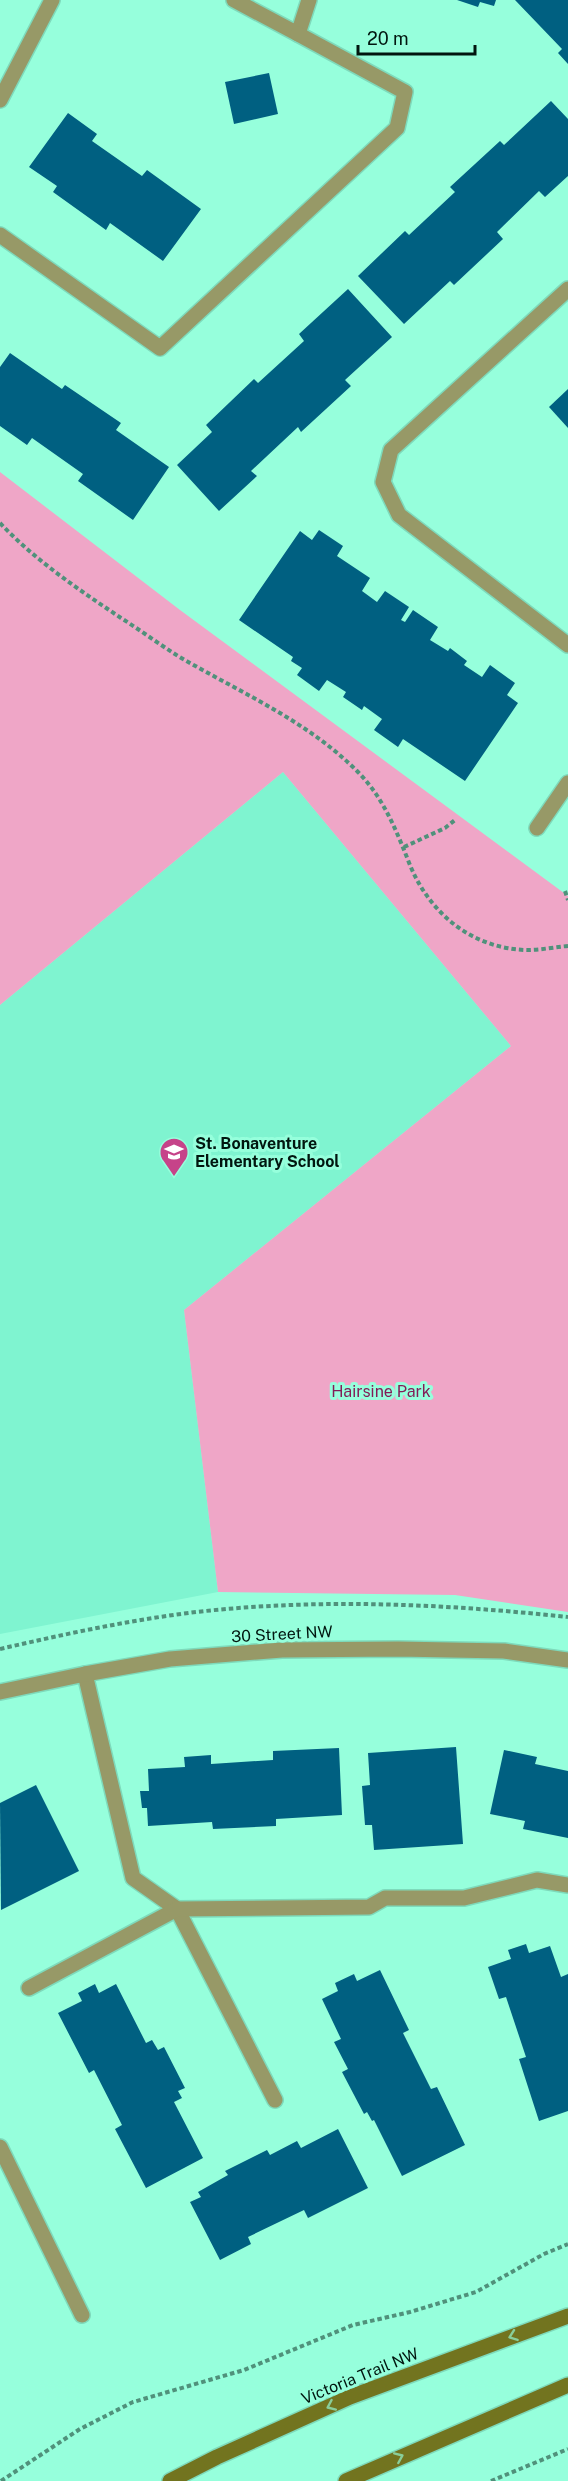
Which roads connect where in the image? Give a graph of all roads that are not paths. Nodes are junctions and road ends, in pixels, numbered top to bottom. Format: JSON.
{"nodes":[{"id":1,"x":52,"y":0,"type":"edge"},
{"id":2,"x":234,"y":0,"type":"edge"},
{"id":3,"x":309,"y":0,"type":"edge"},
{"id":4,"x":298,"y":34,"type":"junction"},
{"id":5,"x":0,"y":100,"type":"edge"},
{"id":6,"x":0,"y":235,"type":"edge"},
{"id":7,"x":568,"y":289,"type":"edge"},
{"id":8,"x":568,"y":645,"type":"edge"},
{"id":9,"x":568,"y":783,"type":"edge"},
{"id":10,"x":537,"y":828,"type":"dead end"},
{"id":11,"x":568,"y":1660,"type":"edge"},
{"id":12,"x":85,"y":1674,"type":"junction"},
{"id":13,"x":0,"y":1692,"type":"edge"},
{"id":14,"x":568,"y":1885,"type":"edge"},
{"id":15,"x":177,"y":1909,"type":"junction"},
{"id":16,"x":29,"y":1988,"type":"dead end"},
{"id":17,"x":275,"y":2100,"type":"dead end"},
{"id":18,"x":2,"y":2156,"type":"edge"},
{"id":19,"x":82,"y":2314,"type":"dead end"},
{"id":20,"x":568,"y":2316,"type":"edge"},
{"id":21,"x":568,"y":2385,"type":"edge"},
{"id":22,"x":170,"y":2481,"type":"edge"},
{"id":23,"x":346,"y":2481,"type":"edge"}],
"edges":[{"from":1,"to":5,"type":"street"},
{"from":2,"to":4,"type":"street"},
{"from":3,"to":4,"type":"street"},
{"from":4,"to":6,"type":"street"},
{"from":7,"to":8,"type":"street"},
{"from":9,"to":10,"type":"street"},
{"from":11,"to":12,"type":"street","name":"30 Street NW"},
{"from":12,"to":13,"type":"street","name":"30 Street NW"},
{"from":12,"to":15,"type":"street"},
{"from":14,"to":15,"type":"street"},
{"from":15,"to":16,"type":"street"},
{"from":15,"to":17,"type":"street"},
{"from":18,"to":19,"type":"street"},
{"from":20,"to":22,"type":"main road","name":"Victoria Trail NW","one_way":true},
{"from":23,"to":21,"type":"main road","one_way":true}]}
